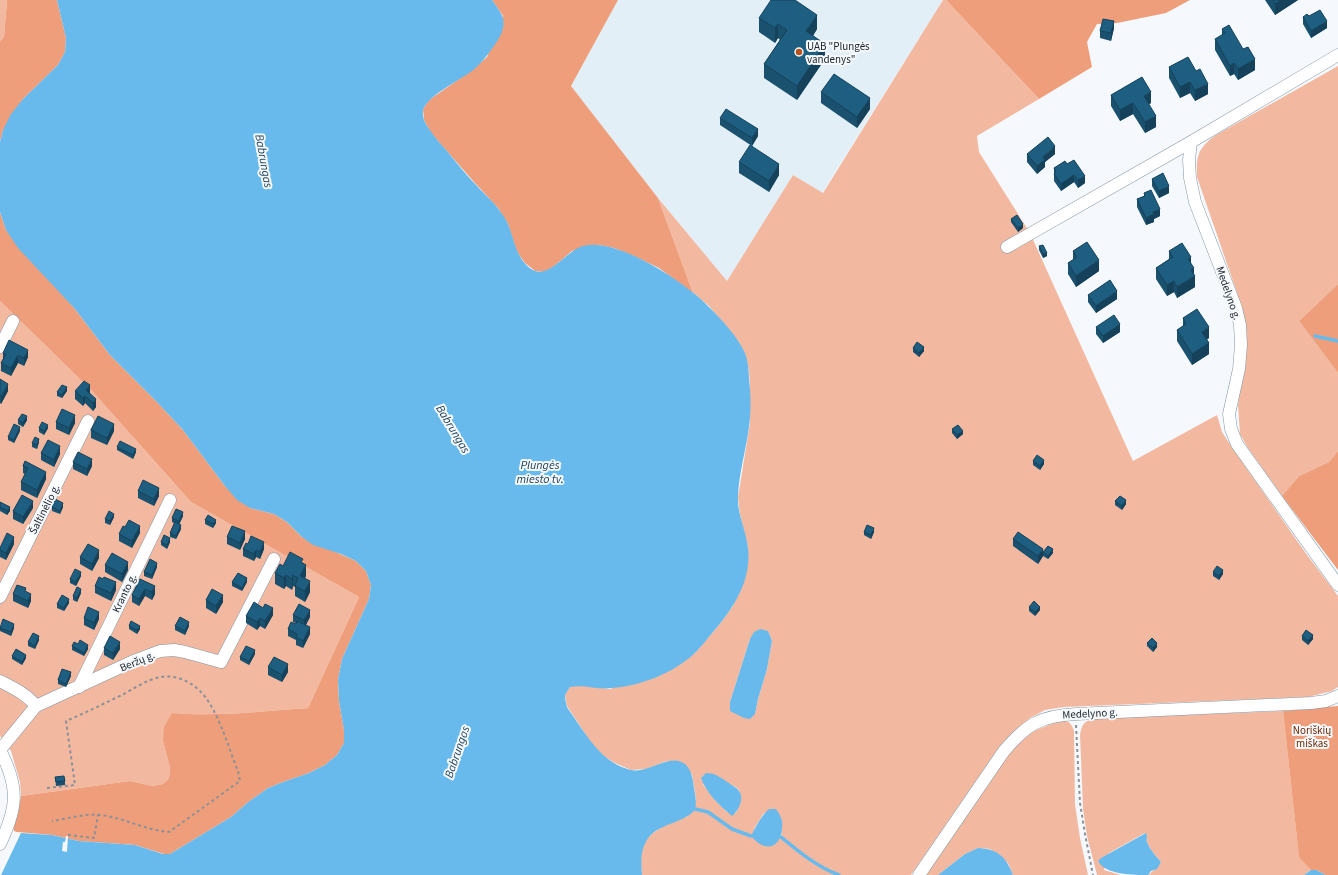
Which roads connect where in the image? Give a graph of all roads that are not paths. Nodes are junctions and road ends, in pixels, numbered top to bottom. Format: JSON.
{"nodes":[{"id":1,"x":1338,"y":54,"type":"edge"},
{"id":2,"x":1192,"y":142,"type":"junction"},
{"id":3,"x":1006,"y":247,"type":"dead end"},
{"id":4,"x":13,"y":321,"type":"dead end"},
{"id":5,"x":0,"y":346,"type":"edge"},
{"id":6,"x":88,"y":421,"type":"dead end"},
{"id":7,"x":170,"y":500,"type":"dead end"},
{"id":8,"x":274,"y":559,"type":"dead end"},
{"id":9,"x":1338,"y":585,"type":"edge"},
{"id":10,"x":0,"y":597,"type":"edge"},
{"id":11,"x":0,"y":682,"type":"edge"},
{"id":12,"x":79,"y":687,"type":"junction"},
{"id":13,"x":1338,"y":696,"type":"edge"},
{"id":14,"x":36,"y":706,"type":"junction"},
{"id":15,"x":0,"y":750,"type":"edge"},
{"id":16,"x":0,"y":844,"type":"edge"},
{"id":17,"x":919,"y":875,"type":"edge"}],
"edges":[{"from":1,"to":2,"type":"street"},
{"from":2,"to":3,"type":"street"},
{"from":2,"to":9,"type":"street","name":"Medelyno g."},
{"from":4,"to":5,"type":"street"},
{"from":6,"to":10,"type":"street","name":"Šaltinėlio g."},
{"from":7,"to":12,"type":"street","name":"Kranto g."},
{"from":8,"to":12,"type":"street","name":"Beržų g."},
{"from":11,"to":14,"type":"street"},
{"from":12,"to":14,"type":"street","name":"Beržų g."},
{"from":13,"to":17,"type":"street","name":"Medelyno g."},
{"from":14,"to":15,"type":"street"},
{"from":15,"to":16,"type":"street"}]}
